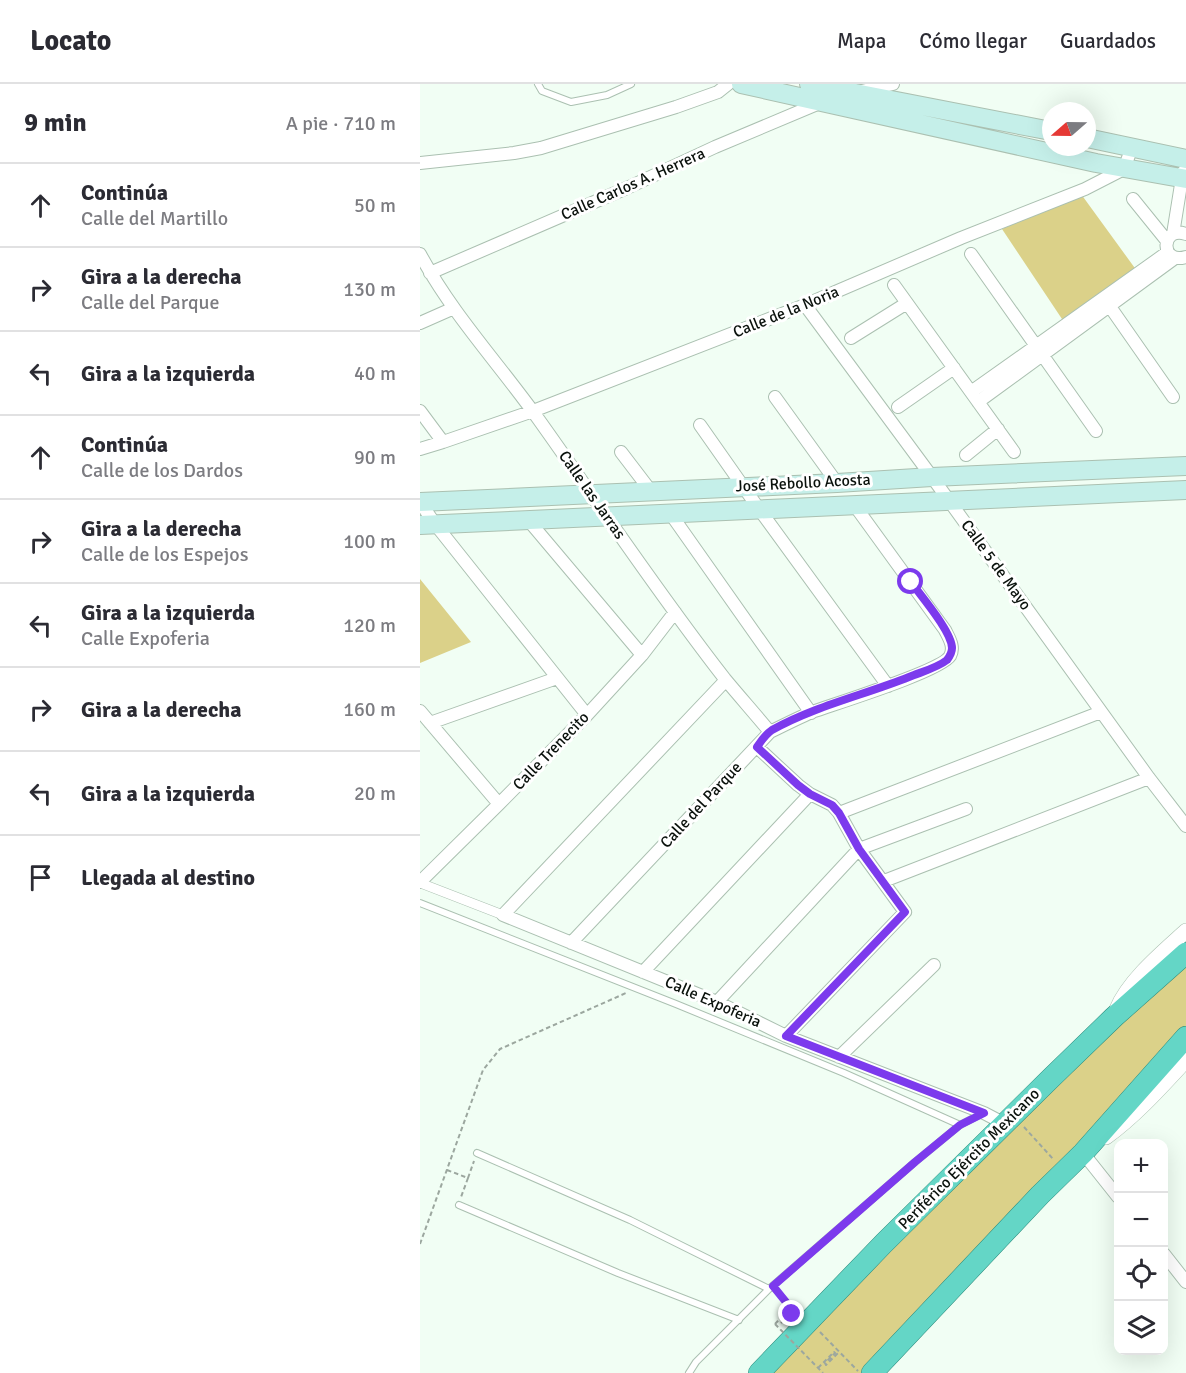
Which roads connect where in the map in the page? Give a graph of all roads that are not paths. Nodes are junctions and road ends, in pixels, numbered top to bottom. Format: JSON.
{"nodes":[{"id":1,"x":538,"y":84,"type":"edge"},
{"id":2,"x":631,"y":84,"type":"edge"},
{"id":3,"x":728,"y":84,"type":"edge"},
{"id":4,"x":741,"y":84,"type":"edge"},
{"id":5,"x":809,"y":84,"type":"edge"},
{"id":6,"x":893,"y":84,"type":"edge"},
{"id":7,"x":855,"y":93,"type":"junction"},
{"id":8,"x":827,"y":96,"type":"junction"},
{"id":9,"x":1042,"y":129,"type":"edge"},
{"id":10,"x":1096,"y":140,"type":"edge"},
{"id":11,"x":1132,"y":147,"type":"junction"},
{"id":12,"x":1186,"y":159,"type":"edge"},
{"id":13,"x":420,"y":164,"type":"edge"},
{"id":14,"x":1124,"y":169,"type":"junction"},
{"id":15,"x":1184,"y":179,"type":"edge"},
{"id":16,"x":1134,"y":199,"type":"dead end"},
{"id":17,"x":1181,"y":214,"type":"edge"},
{"id":18,"x":1178,"y":250,"type":"edge"},
{"id":19,"x":420,"y":254,"type":"edge"},
{"id":20,"x":971,"y":254,"type":"dead end"},
{"id":21,"x":430,"y":273,"type":"junction"},
{"id":22,"x":894,"y":285,"type":"dead end"},
{"id":23,"x":1107,"y":302,"type":"junction"},
{"id":24,"x":907,"y":303,"type":"junction"},
{"id":25,"x":805,"y":305,"type":"junction"},
{"id":26,"x":454,"y":308,"type":"junction"},
{"id":27,"x":420,"y":323,"type":"edge"},
{"id":28,"x":851,"y":338,"type":"dead end"},
{"id":29,"x":1039,"y":351,"type":"junction"},
{"id":30,"x":954,"y":368,"type":"junction"},
{"id":31,"x":775,"y":397,"type":"dead end"},
{"id":32,"x":975,"y":397,"type":"junction"},
{"id":33,"x":1173,"y":397,"type":"dead end"},
{"id":34,"x":898,"y":407,"type":"dead end"},
{"id":35,"x":420,"y":411,"type":"edge"},
{"id":36,"x":533,"y":411,"type":"junction"},
{"id":37,"x":700,"y":424,"type":"dead end"},
{"id":38,"x":998,"y":429,"type":"junction"},
{"id":39,"x":1096,"y":431,"type":"dead end"},
{"id":40,"x":443,"y":442,"type":"junction"},
{"id":41,"x":420,"y":449,"type":"edge"},
{"id":42,"x":621,"y":452,"type":"dead end"},
{"id":43,"x":1014,"y":452,"type":"dead end"},
{"id":44,"x":966,"y":455,"type":"dead end"},
{"id":45,"x":1186,"y":466,"type":"edge"},
{"id":46,"x":1161,"y":467,"type":"junction"},
{"id":47,"x":932,"y":477,"type":"junction"},
{"id":48,"x":837,"y":483,"type":"junction"},
{"id":49,"x":743,"y":486,"type":"junction"},
{"id":50,"x":650,"y":490,"type":"junction"},
{"id":51,"x":1186,"y":490,"type":"edge"},
{"id":52,"x":1163,"y":491,"type":"junction"},
{"id":53,"x":592,"y":493,"type":"junction"},
{"id":54,"x":949,"y":500,"type":"junction"},
{"id":55,"x":420,"y":502,"type":"edge"},
{"id":56,"x":855,"y":506,"type":"junction"},
{"id":57,"x":759,"y":509,"type":"junction"},
{"id":58,"x":670,"y":513,"type":"junction"},
{"id":59,"x":607,"y":516,"type":"junction"},
{"id":60,"x":529,"y":521,"type":"junction"},
{"id":61,"x":428,"y":524,"type":"edge"},
{"id":62,"x":675,"y":612,"type":"junction"},
{"id":63,"x":642,"y":655,"type":"junction"},
{"id":64,"x":557,"y":678,"type":"junction"},
{"id":65,"x":726,"y":680,"type":"junction"},
{"id":66,"x":888,"y":686,"type":"junction"},
{"id":67,"x":420,"y":712,"type":"edge"},
{"id":68,"x":811,"y":712,"type":"junction"},
{"id":69,"x":1101,"y":712,"type":"junction"},
{"id":70,"x":586,"y":715,"type":"junction"},
{"id":71,"x":430,"y":723,"type":"junction"},
{"id":72,"x":770,"y":732,"type":"junction"},
{"id":73,"x":757,"y":747,"type":"junction"},
{"id":74,"x":1149,"y":778,"type":"junction"},
{"id":75,"x":810,"y":794,"type":"junction"},
{"id":76,"x":499,"y":804,"type":"junction"},
{"id":77,"x":966,"y":809,"type":"dead end"},
{"id":78,"x":839,"y":813,"type":"junction"},
{"id":79,"x":1186,"y":826,"type":"edge"},
{"id":80,"x":859,"y":849,"type":"junction"},
{"id":81,"x":884,"y":881,"type":"junction"},
{"id":82,"x":420,"y":883,"type":"edge"},
{"id":83,"x":420,"y":903,"type":"edge"},
{"id":84,"x":503,"y":915,"type":"junction"},
{"id":85,"x":1186,"y":931,"type":"edge"},
{"id":86,"x":571,"y":944,"type":"junction"},
{"id":87,"x":1186,"y":953,"type":"edge"},
{"id":88,"x":934,"y":965,"type":"dead end"},
{"id":89,"x":643,"y":972,"type":"junction"},
{"id":90,"x":717,"y":1002,"type":"junction"},
{"id":91,"x":1114,"y":1017,"type":"junction"},
{"id":92,"x":786,"y":1036,"type":"junction"},
{"id":93,"x":1186,"y":1037,"type":"edge"},
{"id":94,"x":839,"y":1057,"type":"junction"},
{"id":95,"x":1186,"y":1060,"type":"edge"},
{"id":96,"x":984,"y":1113,"type":"junction"},
{"id":97,"x":1009,"y":1120,"type":"junction"},
{"id":98,"x":960,"y":1125,"type":"junction"},
{"id":99,"x":477,"y":1153,"type":"road end"},
{"id":100,"x":1083,"y":1153,"type":"junction"},
{"id":101,"x":1116,"y":1193,"type":"edge"},
{"id":102,"x":459,"y":1205,"type":"road end"},
{"id":103,"x":1168,"y":1259,"type":"edge"},
{"id":104,"x":1186,"y":1282,"type":"edge"},
{"id":105,"x":771,"y":1288,"type":"junction"},
{"id":106,"x":739,"y":1320,"type":"junction"},
{"id":107,"x":688,"y":1373,"type":"edge"},
{"id":108,"x":759,"y":1373,"type":"edge"},
{"id":109,"x":872,"y":1373,"type":"edge"}],
"edges":[{"from":1,"to":2,"type":"lane"},
{"from":3,"to":13,"type":"street"},
{"from":4,"to":8,"type":"main road"},
{"from":5,"to":8,"type":"main road"},
{"from":6,"to":7,"type":"street"},
{"from":7,"to":8,"type":"main road"},
{"from":7,"to":9,"type":"main road"},
{"from":8,"to":14,"type":"main road"},
{"from":8,"to":21,"type":"street","name":"Calle Carlos A. Herrera"},
{"from":10,"to":11,"type":"main road"},
{"from":11,"to":12,"type":"main road"},
{"from":11,"to":14,"type":"street"},
{"from":12,"to":15,"type":"street"},
{"from":14,"to":15,"type":"main road"},
{"from":14,"to":25,"type":"street","name":"Calle de la Noria"},
{"from":15,"to":17,"type":"street"},
{"from":16,"to":18,"type":"street"},
{"from":17,"to":18,"type":"street"},
{"from":18,"to":23,"type":"street"},
{"from":19,"to":21,"type":"street","name":"Calle las Jarras"},
{"from":20,"to":29,"type":"street"},
{"from":21,"to":26,"type":"street","name":"Calle las Jarras"},
{"from":22,"to":24,"type":"street"},
{"from":23,"to":29,"type":"street"},
{"from":23,"to":33,"type":"street"},
{"from":24,"to":28,"type":"street"},
{"from":24,"to":30,"type":"street"},
{"from":25,"to":36,"type":"street","name":"Calle de la Noria"},
{"from":25,"to":47,"type":"street","name":"Calle 5 de Mayo"},
{"from":26,"to":27,"type":"street"},
{"from":26,"to":36,"type":"street","name":"Calle las Jarras"},
{"from":29,"to":32,"type":"street"},
{"from":29,"to":39,"type":"street"},
{"from":30,"to":32,"type":"street"},
{"from":30,"to":34,"type":"street"},
{"from":31,"to":48,"type":"street"},
{"from":32,"to":38,"type":"street"},
{"from":35,"to":40,"type":"street"},
{"from":36,"to":40,"type":"street","name":"Calle de la Noria"},
{"from":36,"to":53,"type":"street","name":"Calle las Jarras"},
{"from":37,"to":49,"type":"street"},
{"from":38,"to":43,"type":"street"},
{"from":38,"to":44,"type":"street"},
{"from":40,"to":41,"type":"street","name":"Calle de la Noria"},
{"from":42,"to":50,"type":"street"},
{"from":45,"to":46,"type":"main road","name":"José Rebollo Acosta"},
{"from":46,"to":47,"type":"main road","name":"José Rebollo Acosta"},
{"from":46,"to":52,"type":"main road"},
{"from":47,"to":48,"type":"main road","name":"José Rebollo Acosta"},
{"from":47,"to":54,"type":"street","name":"Calle 5 de Mayo"},
{"from":48,"to":49,"type":"main road","name":"José Rebollo Acosta"},
{"from":49,"to":50,"type":"main road","name":"José Rebollo Acosta"},
{"from":49,"to":57,"type":"street"},
{"from":50,"to":53,"type":"main road","name":"José Rebollo Acosta"},
{"from":51,"to":52,"type":"main road","name":"José Rebollo Acosta"},
{"from":52,"to":54,"type":"main road","name":"José Rebollo Acosta"},
{"from":53,"to":55,"type":"main road","name":"José Rebollo Acosta"},
{"from":53,"to":59,"type":"street","name":"Calle las Jarras"},
{"from":54,"to":56,"type":"main road","name":"José Rebollo Acosta"},
{"from":54,"to":69,"type":"street","name":"Calle 5 de Mayo"},
{"from":55,"to":61,"type":"street"},
{"from":56,"to":57,"type":"main road","name":"José Rebollo Acosta"},
{"from":56,"to":66,"type":"street","name":"Calle del Parque"},
{"from":57,"to":58,"type":"main road","name":"José Rebollo Acosta"},
{"from":57,"to":66,"type":"street"},
{"from":58,"to":59,"type":"main road","name":"José Rebollo Acosta"},
{"from":58,"to":68,"type":"street"},
{"from":59,"to":60,"type":"main road","name":"José Rebollo Acosta"},
{"from":59,"to":62,"type":"street","name":"Calle las Jarras"},
{"from":60,"to":61,"type":"main road","name":"José Rebollo Acosta"},
{"from":60,"to":63,"type":"street"},
{"from":61,"to":64,"type":"street"},
{"from":62,"to":63,"type":"street","name":"Calle Trenecito"},
{"from":62,"to":65,"type":"street","name":"Calle las Jarras"},
{"from":63,"to":70,"type":"street","name":"Calle Trenecito"},
{"from":64,"to":70,"type":"street"},
{"from":64,"to":71,"type":"street"},
{"from":65,"to":72,"type":"street","name":"Calle las Jarras"},
{"from":65,"to":84,"type":"street"},
{"from":66,"to":68,"type":"street","name":"Calle del Parque"},
{"from":67,"to":71,"type":"street"},
{"from":68,"to":72,"type":"street","name":"Calle del Parque"},
{"from":69,"to":74,"type":"street","name":"Calle 5 de Mayo"},
{"from":69,"to":78,"type":"street"},
{"from":70,"to":76,"type":"street","name":"Calle Trenecito"},
{"from":71,"to":76,"type":"street"},
{"from":72,"to":73,"type":"street","name":"Calle del Parque"},
{"from":73,"to":75,"type":"street"},
{"from":73,"to":86,"type":"street","name":"Calle del Parque"},
{"from":74,"to":79,"type":"street","name":"Calle 5 de Mayo"},
{"from":74,"to":81,"type":"street"},
{"from":75,"to":78,"type":"street"},
{"from":75,"to":89,"type":"street"},
{"from":76,"to":82,"type":"street","name":"Calle Trenecito"},
{"from":77,"to":80,"type":"street"},
{"from":78,"to":80,"type":"street"},
{"from":80,"to":81,"type":"street"},
{"from":80,"to":90,"type":"street"},
{"from":81,"to":92,"type":"street"},
{"from":82,"to":84,"type":"street","name":"Calle Expoferia"},
{"from":83,"to":98,"type":"lane"},
{"from":84,"to":86,"type":"street","name":"Calle Expoferia"},
{"from":85,"to":91,"type":"street"},
{"from":86,"to":89,"type":"street","name":"Calle Expoferia"},
{"from":87,"to":91,"type":"highway","name":"Periférico Ejército Mexicano"},
{"from":88,"to":94,"type":"street"},
{"from":89,"to":90,"type":"street","name":"Calle Expoferia"},
{"from":90,"to":92,"type":"street","name":"Calle Expoferia"},
{"from":91,"to":97,"type":"highway","name":"Periférico Ejército Mexicano"},
{"from":92,"to":94,"type":"street","name":"Calle Expoferia"},
{"from":93,"to":100,"type":"highway"},
{"from":94,"to":96,"type":"street","name":"Calle Expoferia"},
{"from":95,"to":100,"type":"street"},
{"from":96,"to":97,"type":"street","name":"Calle Expoferia"},
{"from":96,"to":98,"type":"lane"},
{"from":97,"to":108,"type":"highway","name":"Periférico Ejército Mexicano"},
{"from":98,"to":105,"type":"lane"},
{"from":99,"to":105,"type":"lane"},
{"from":100,"to":101,"type":"street"},
{"from":100,"to":109,"type":"highway"},
{"from":102,"to":106,"type":"lane"},
{"from":103,"to":104,"type":"street"},
{"from":105,"to":106,"type":"lane"},
{"from":106,"to":107,"type":"lane"}]}
